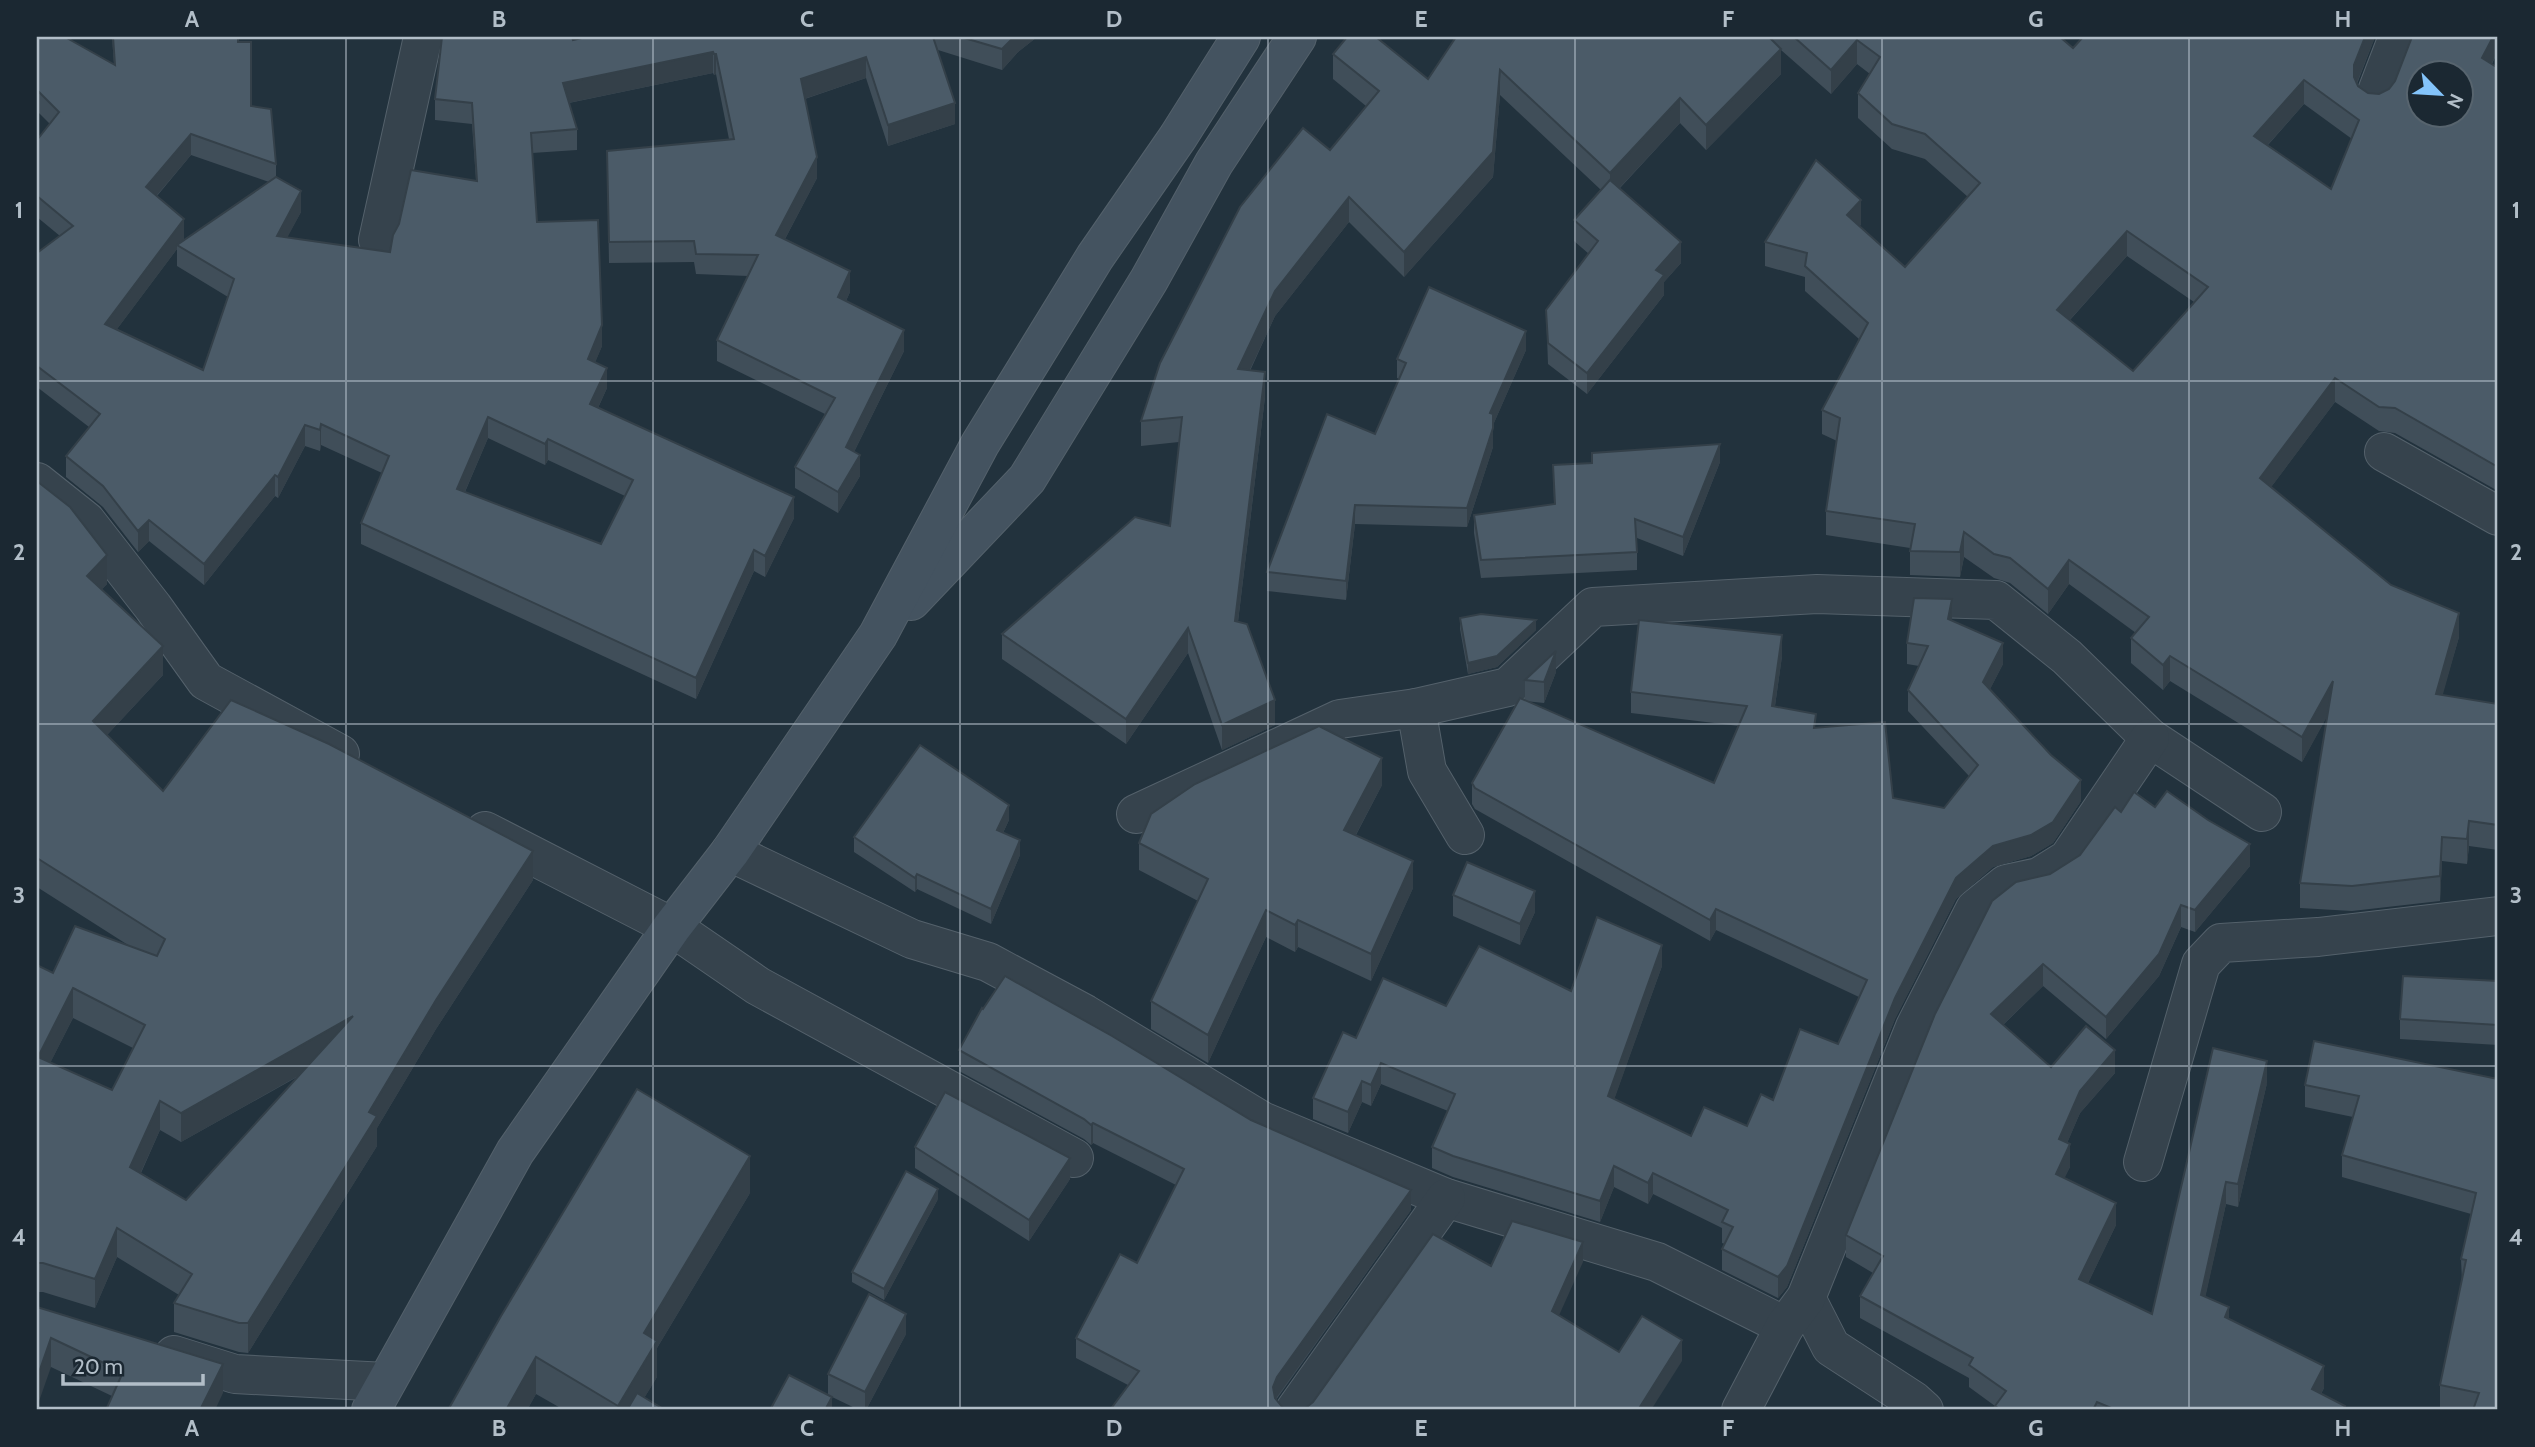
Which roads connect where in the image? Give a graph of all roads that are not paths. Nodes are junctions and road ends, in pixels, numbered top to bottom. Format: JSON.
{"nodes":[{"id":1,"x":423,"y":37,"type":"edge"},
{"id":2,"x":1241,"y":37,"type":"edge"},
{"id":3,"x":1297,"y":37,"type":"edge"},
{"id":4,"x":2398,"y":37,"type":"edge"},
{"id":5,"x":2375,"y":97,"type":"edge"},
{"id":6,"x":378,"y":240,"type":"dead end"},
{"id":7,"x":2384,"y":452,"type":"dead end"},
{"id":8,"x":37,"y":482,"type":"edge"},
{"id":9,"x":2498,"y":516,"type":"edge"},
{"id":10,"x":878,"y":635,"type":"junction"},
{"id":11,"x":1416,"y":708,"type":"junction"},
{"id":12,"x":2150,"y":738,"type":"junction"},
{"id":13,"x":365,"y":768,"type":"edge"},
{"id":14,"x":2262,"y":812,"type":"dead end"},
{"id":15,"x":451,"y":813,"type":"edge"},
{"id":16,"x":1136,"y":814,"type":"dead end"},
{"id":17,"x":1465,"y":835,"type":"dead end"},
{"id":18,"x":730,"y":852,"type":"junction"},
{"id":19,"x":2498,"y":916,"type":"edge"},
{"id":20,"x":671,"y":927,"type":"junction"},
{"id":21,"x":1074,"y":1158,"type":"dead end"},
{"id":22,"x":2143,"y":1162,"type":"dead end"},
{"id":23,"x":1446,"y":1198,"type":"junction"},
{"id":24,"x":1796,"y":1312,"type":"junction"},
{"id":25,"x":142,"y":1345,"type":"edge"},
{"id":26,"x":378,"y":1396,"type":"edge"},
{"id":27,"x":1294,"y":1410,"type":"edge"},
{"id":28,"x":1741,"y":1410,"type":"edge"},
{"id":29,"x":1924,"y":1410,"type":"edge"}],
"edges":[{"from":1,"to":6,"type":"street"},
{"from":2,"to":10,"type":"main road"},
{"from":3,"to":10,"type":"main road"},
{"from":4,"to":5,"type":"street"},
{"from":7,"to":9,"type":"street"},
{"from":8,"to":13,"type":"street"},
{"from":10,"to":18,"type":"main road"},
{"from":11,"to":12,"type":"street"},
{"from":11,"to":16,"type":"street"},
{"from":11,"to":17,"type":"street"},
{"from":12,"to":14,"type":"street"},
{"from":12,"to":24,"type":"street"},
{"from":15,"to":20,"type":"street"},
{"from":18,"to":20,"type":"main road"},
{"from":18,"to":23,"type":"street"},
{"from":19,"to":22,"type":"street"},
{"from":20,"to":21,"type":"street"},
{"from":20,"to":26,"type":"main road"},
{"from":23,"to":24,"type":"street"},
{"from":23,"to":27,"type":"street"},
{"from":24,"to":28,"type":"street"},
{"from":24,"to":29,"type":"street"},
{"from":25,"to":26,"type":"street"}]}
